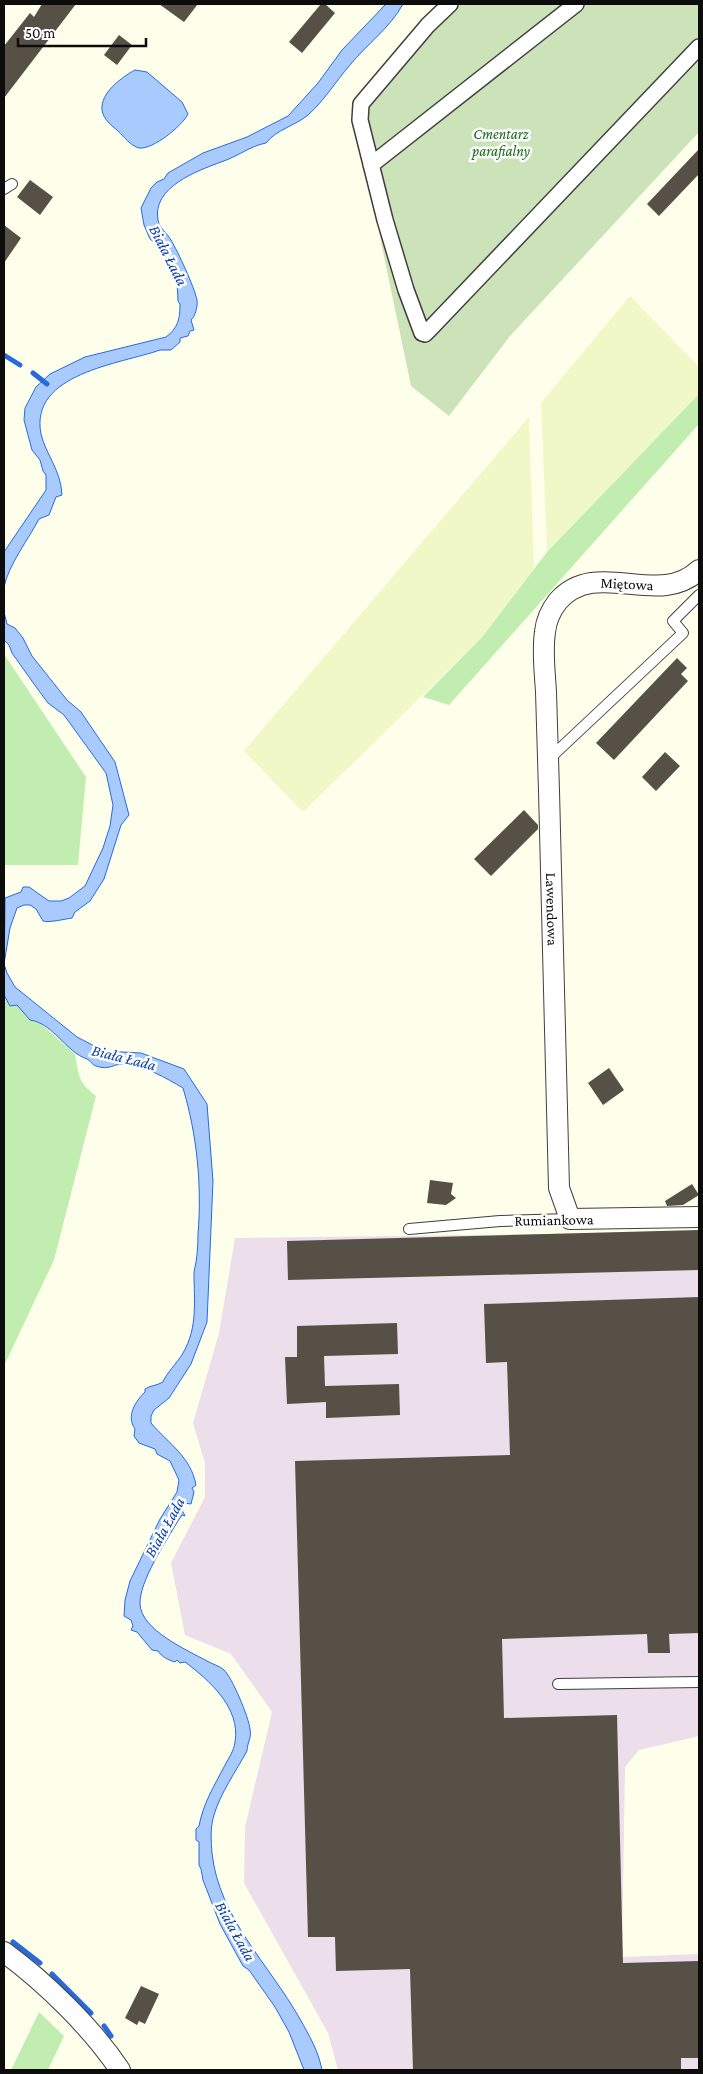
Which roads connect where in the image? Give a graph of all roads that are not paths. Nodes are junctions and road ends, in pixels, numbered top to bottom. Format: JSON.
{"nodes":[{"id":1,"x":450,"y":4,"type":"edge"},
{"id":2,"x":576,"y":4,"type":"edge"},
{"id":3,"x":699,"y":47,"type":"edge"},
{"id":4,"x":371,"y":165,"type":"junction"},
{"id":5,"x":699,"y":570,"type":"edge"},
{"id":6,"x":699,"y":595,"type":"edge"},
{"id":7,"x":557,"y":603,"type":"joint"},
{"id":8,"x":548,"y":760,"type":"junction"},
{"id":9,"x":699,"y":1217,"type":"edge"},
{"id":10,"x":570,"y":1219,"type":"junction"},
{"id":11,"x":409,"y":1229,"type":"dead end"},
{"id":12,"x":699,"y":1682,"type":"edge"},
{"id":13,"x":558,"y":1684,"type":"dead end"},
{"id":14,"x":4,"y":1952,"type":"edge"},
{"id":15,"x":120,"y":2070,"type":"edge"}],
"edges":[{"from":1,"to":4,"type":"street"},
{"from":2,"to":4,"type":"street"},
{"from":3,"to":4,"type":"street"},
{"from":5,"to":7,"type":"street","name":"Miętowa"},
{"from":6,"to":8,"type":"lane"},
{"from":7,"to":8,"type":"street","name":"Lawendowa"},
{"from":8,"to":10,"type":"street","name":"Lawendowa"},
{"from":9,"to":10,"type":"street","name":"Rumiankowa"},
{"from":10,"to":11,"type":"lane","name":"Rumiankowa"},
{"from":12,"to":13,"type":"lane"},
{"from":14,"to":15,"type":"street"}]}
